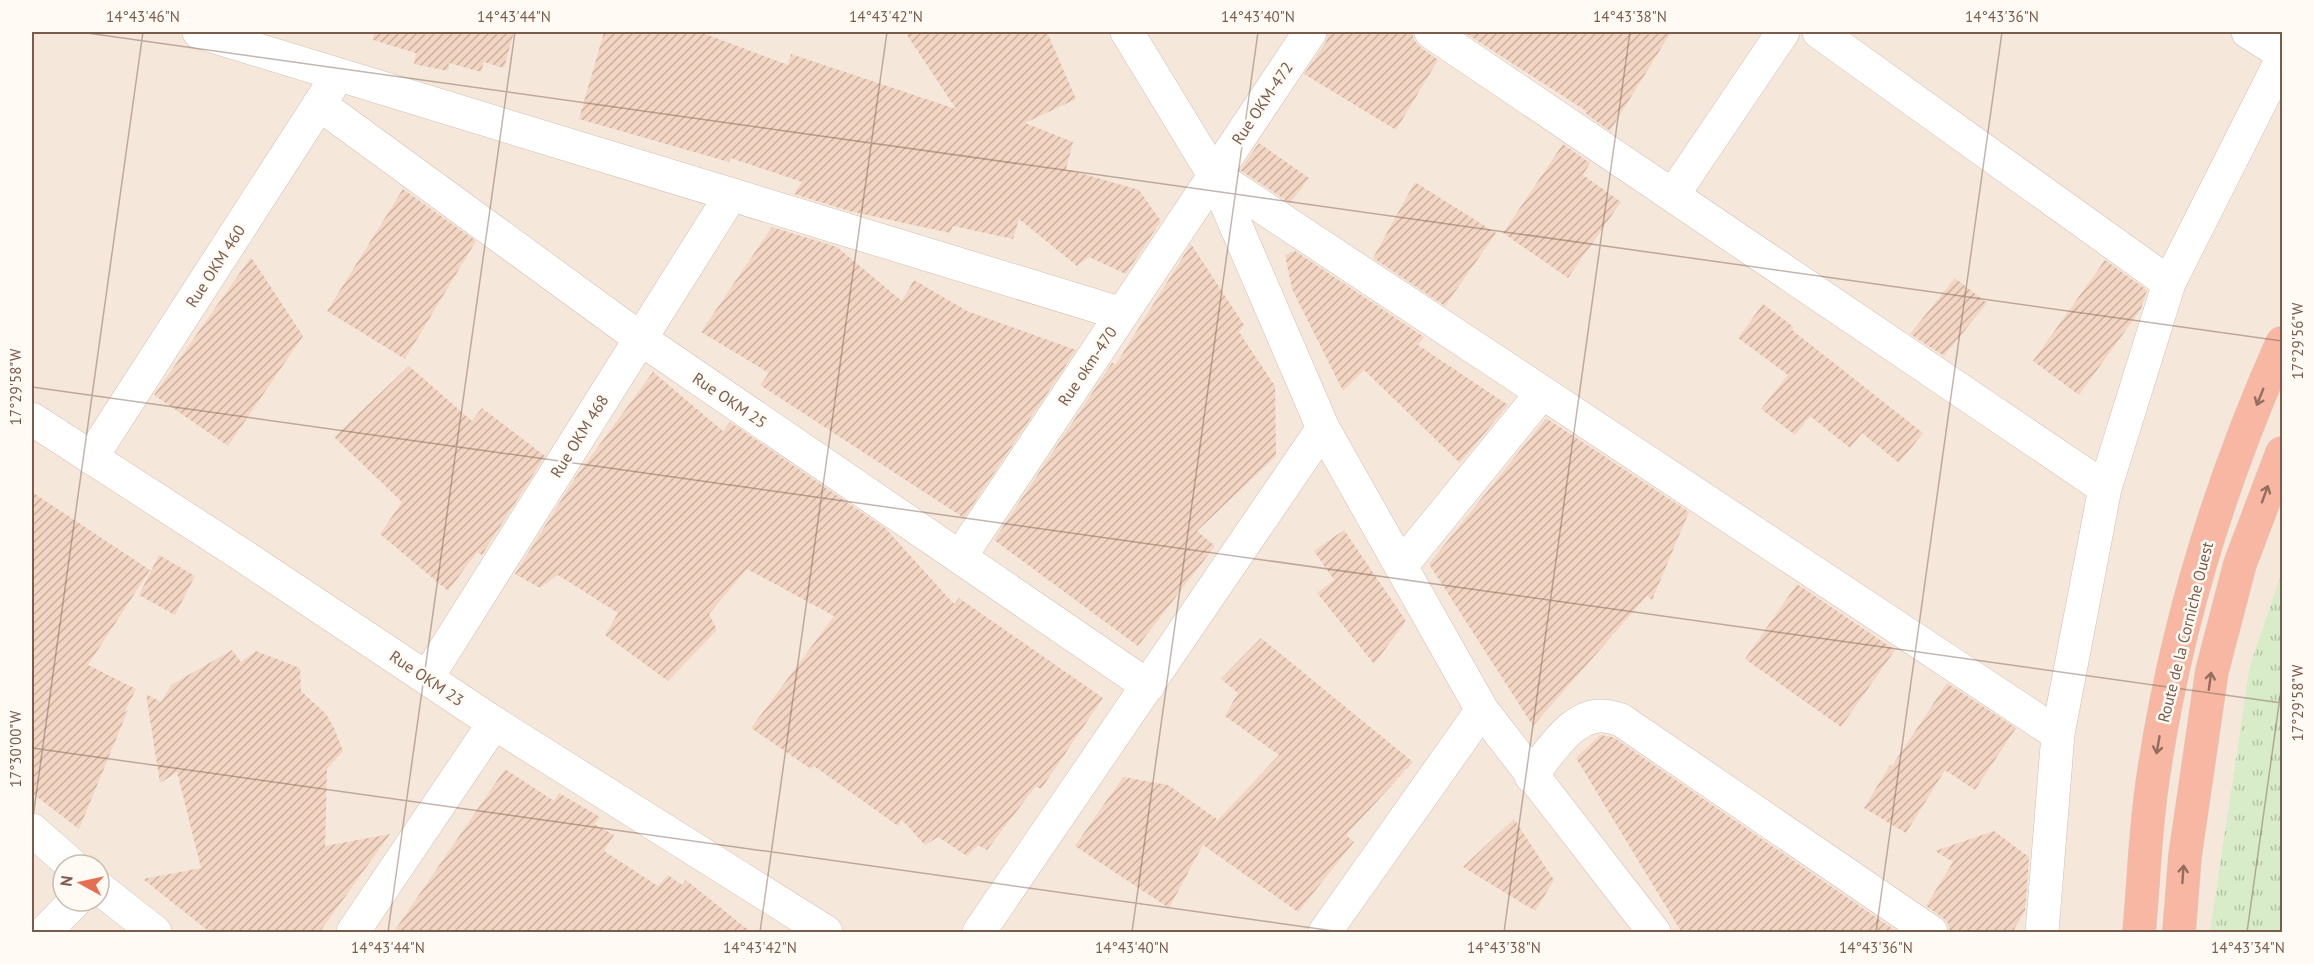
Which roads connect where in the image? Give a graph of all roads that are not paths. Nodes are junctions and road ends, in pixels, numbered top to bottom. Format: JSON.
{"nodes":[{"id":1,"x":199,"y":32,"type":"edge"},
{"id":2,"x":1127,"y":32,"type":"edge"},
{"id":3,"x":1310,"y":32,"type":"edge"},
{"id":4,"x":1431,"y":32,"type":"edge"},
{"id":5,"x":1783,"y":32,"type":"edge"},
{"id":6,"x":1819,"y":32,"type":"edge"},
{"id":7,"x":2248,"y":32,"type":"edge"},
{"id":8,"x":2283,"y":54,"type":"edge"},
{"id":9,"x":2283,"y":59,"type":"edge"},
{"id":10,"x":339,"y":75,"type":"junction"},
{"id":11,"x":319,"y":104,"type":"junction"},
{"id":12,"x":1214,"y":175,"type":"junction"},
{"id":13,"x":731,"y":195,"type":"junction"},
{"id":14,"x":1673,"y":195,"type":"junction"},
{"id":15,"x":2169,"y":284,"type":"junction"},
{"id":16,"x":1122,"y":314,"type":"junction"},
{"id":17,"x":641,"y":339,"type":"junction"},
{"id":18,"x":2283,"y":343,"type":"edge"},
{"id":19,"x":1542,"y":393,"type":"junction"},
{"id":20,"x":32,"y":419,"type":"edge"},
{"id":21,"x":1323,"y":428,"type":"junction"},
{"id":22,"x":2283,"y":453,"type":"edge"},
{"id":23,"x":91,"y":458,"type":"junction"},
{"id":24,"x":2105,"y":488,"type":"junction"},
{"id":25,"x":960,"y":557,"type":"junction"},
{"id":26,"x":1401,"y":566,"type":"junction"},
{"id":27,"x":426,"y":678,"type":"junction"},
{"id":28,"x":1148,"y":686,"type":"junction"},
{"id":29,"x":1482,"y":710,"type":"junction"},
{"id":30,"x":494,"y":723,"type":"junction"},
{"id":31,"x":2058,"y":734,"type":"junction"},
{"id":32,"x":1531,"y":776,"type":"junction"},
{"id":33,"x":32,"y":830,"type":"edge"},
{"id":34,"x":58,"y":853,"type":"edge"},
{"id":35,"x":111,"y":898,"type":"edge"},
{"id":36,"x":64,"y":913,"type":"edge"},
{"id":37,"x":45,"y":933,"type":"edge"},
{"id":38,"x":155,"y":933,"type":"edge"},
{"id":39,"x":352,"y":933,"type":"edge"},
{"id":40,"x":826,"y":933,"type":"edge"},
{"id":41,"x":979,"y":933,"type":"edge"},
{"id":42,"x":1325,"y":933,"type":"edge"},
{"id":43,"x":1654,"y":933,"type":"edge"},
{"id":44,"x":1931,"y":933,"type":"edge"},
{"id":45,"x":2042,"y":933,"type":"edge"},
{"id":46,"x":2139,"y":933,"type":"edge"},
{"id":47,"x":2179,"y":933,"type":"edge"}],
"edges":[{"from":1,"to":10,"type":"street"},
{"from":2,"to":12,"type":"street"},
{"from":3,"to":12,"type":"street","name":"Rue OKM-472"},
{"from":4,"to":14,"type":"street"},
{"from":5,"to":14,"type":"street"},
{"from":6,"to":15,"type":"street"},
{"from":7,"to":8,"type":"street"},
{"from":9,"to":15,"type":"street"},
{"from":10,"to":11,"type":"street","name":"Rue OKM 460"},
{"from":10,"to":13,"type":"street"},
{"from":11,"to":17,"type":"street","name":"Rue OKM 25"},
{"from":11,"to":23,"type":"street","name":"Rue OKM 460"},
{"from":12,"to":16,"type":"street","name":"Rue okm-470"},
{"from":12,"to":19,"type":"street"},
{"from":12,"to":21,"type":"street"},
{"from":13,"to":16,"type":"street"},
{"from":13,"to":17,"type":"street","name":"Rue OKM 468"},
{"from":14,"to":24,"type":"street"},
{"from":15,"to":24,"type":"street"},
{"from":16,"to":25,"type":"street","name":"Rue okm-470"},
{"from":17,"to":25,"type":"street","name":"Rue OKM 25"},
{"from":17,"to":27,"type":"street","name":"Rue OKM 468"},
{"from":18,"to":46,"type":"highway","name":"Route de la Corniche Ouest","one_way":true},
{"from":19,"to":26,"type":"street"},
{"from":19,"to":31,"type":"street"},
{"from":20,"to":23,"type":"street","name":"Rue OKM 23"},
{"from":21,"to":26,"type":"street"},
{"from":21,"to":28,"type":"street"},
{"from":47,"to":22,"type":"highway","one_way":true},
{"from":23,"to":27,"type":"street","name":"Rue OKM 23"},
{"from":24,"to":31,"type":"street"},
{"from":25,"to":28,"type":"street","name":"Rue OKM 25"},
{"from":26,"to":29,"type":"street"},
{"from":27,"to":30,"type":"street","name":"Rue OKM 23"},
{"from":28,"to":41,"type":"street"},
{"from":29,"to":32,"type":"street"},
{"from":29,"to":42,"type":"street"},
{"from":30,"to":39,"type":"street"},
{"from":30,"to":40,"type":"street","name":"Rue OKM 23"},
{"from":31,"to":45,"type":"street"},
{"from":32,"to":43,"type":"street"},
{"from":32,"to":44,"type":"street"},
{"from":33,"to":34,"type":"street"},
{"from":35,"to":38,"type":"street"},
{"from":36,"to":37,"type":"street"}]}
